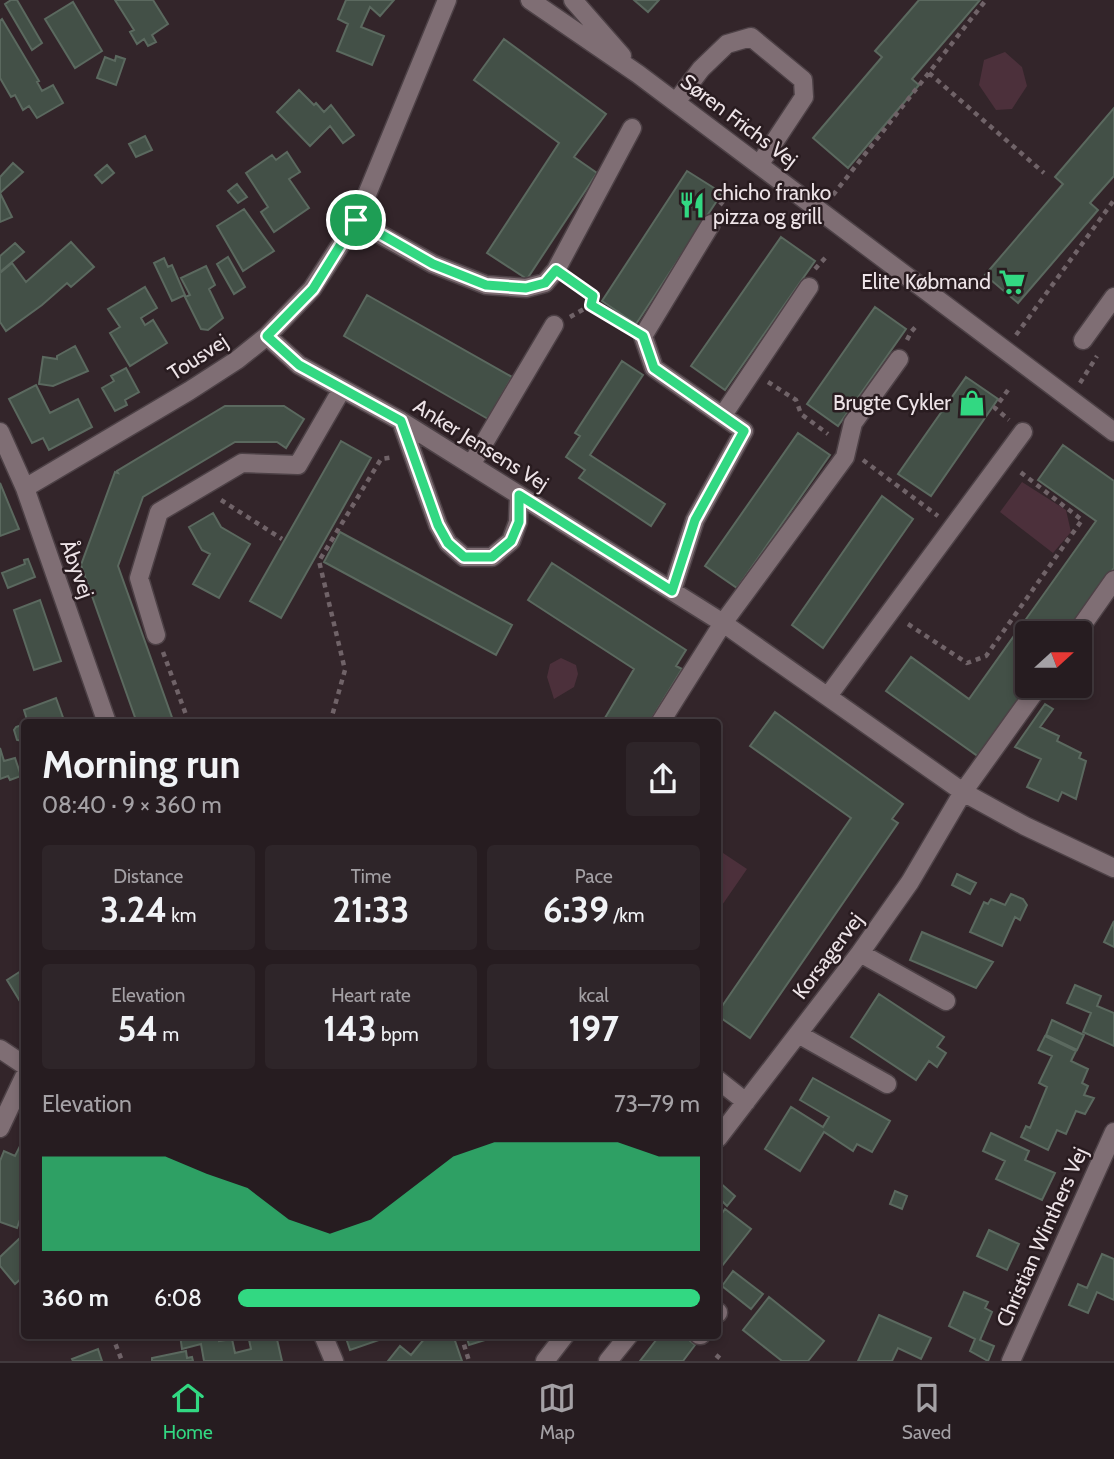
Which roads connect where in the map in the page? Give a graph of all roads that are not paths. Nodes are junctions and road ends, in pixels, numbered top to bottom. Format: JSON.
{"nodes":[{"id":1,"x":447,"y":0,"type":"edge"},
{"id":2,"x":530,"y":0,"type":"edge"},
{"id":3,"x":573,"y":0,"type":"edge"},
{"id":4,"x":638,"y":74,"type":"junction"},
{"id":5,"x":676,"y":102,"type":"junction"},
{"id":6,"x":632,"y":128,"type":"dead end"},
{"id":7,"x":759,"y":165,"type":"junction"},
{"id":8,"x":356,"y":220,"type":"junction"},
{"id":9,"x":711,"y":225,"type":"dead end"},
{"id":10,"x":809,"y":287,"type":"dead end"},
{"id":11,"x":1114,"y":297,"type":"edge"},
{"id":12,"x":554,"y":325,"type":"dead end"},
{"id":13,"x":267,"y":336,"type":"junction"},
{"id":14,"x":1083,"y":340,"type":"road end"},
{"id":15,"x":899,"y":359,"type":"dead end"},
{"id":16,"x":342,"y":388,"type":"junction"},
{"id":17,"x":723,"y":415,"type":"junction"},
{"id":18,"x":401,"y":421,"type":"junction"},
{"id":19,"x":0,"y":432,"type":"edge"},
{"id":20,"x":1023,"y":432,"type":"dead end"},
{"id":21,"x":1114,"y":432,"type":"edge"},
{"id":22,"x":471,"y":465,"type":"junction"},
{"id":23,"x":25,"y":488,"type":"junction"},
{"id":24,"x":519,"y":495,"type":"junction"},
{"id":25,"x":1114,"y":580,"type":"edge"},
{"id":26,"x":672,"y":591,"type":"junction"},
{"id":27,"x":1085,"y":621,"type":"edge"},
{"id":28,"x":723,"y":623,"type":"junction"},
{"id":29,"x":156,"y":635,"type":"road end"},
{"id":30,"x":828,"y":696,"type":"junction"},
{"id":31,"x":1030,"y":698,"type":"edge"},
{"id":32,"x":106,"y":719,"type":"edge"},
{"id":33,"x":663,"y":719,"type":"edge"},
{"id":34,"x":963,"y":792,"type":"junction"},
{"id":35,"x":1114,"y":868,"type":"edge"},
{"id":36,"x":860,"y":953,"type":"junction"},
{"id":37,"x":946,"y":1001,"type":"dead end"},
{"id":38,"x":798,"y":1034,"type":"junction"},
{"id":39,"x":0,"y":1049,"type":"edge"},
{"id":40,"x":21,"y":1063,"type":"edge"},
{"id":41,"x":721,"y":1082,"type":"edge"},
{"id":42,"x":21,"y":1083,"type":"edge"},
{"id":43,"x":887,"y":1084,"type":"dead end"},
{"id":44,"x":746,"y":1102,"type":"junction"},
{"id":45,"x":0,"y":1128,"type":"edge"},
{"id":46,"x":1114,"y":1132,"type":"edge"},
{"id":47,"x":721,"y":1134,"type":"edge"},
{"id":48,"x":325,"y":1339,"type":"edge"},
{"id":49,"x":562,"y":1339,"type":"edge"},
{"id":50,"x":626,"y":1339,"type":"edge"},
{"id":51,"x":334,"y":1361,"type":"edge"},
{"id":52,"x":545,"y":1361,"type":"edge"},
{"id":53,"x":608,"y":1361,"type":"edge"},
{"id":54,"x":1011,"y":1361,"type":"edge"}],
"edges":[{"from":1,"to":8,"type":"street","name":"Tousvej"},
{"from":2,"to":4,"type":"street","name":"Søren Frichs Vej"},
{"from":3,"to":4,"type":"street","name":"Søren Frichs Vej"},
{"from":4,"to":5,"type":"street","name":"Søren Frichs Vej"},
{"from":5,"to":7,"type":"street","name":"Søren Frichs Vej"},
{"from":5,"to":7,"type":"street"},
{"from":6,"to":8,"type":"street"},
{"from":7,"to":21,"type":"street","name":"Søren Frichs Vej"},
{"from":8,"to":13,"type":"street","name":"Tousvej"},
{"from":9,"to":17,"type":"street"},
{"from":10,"to":17,"type":"street"},
{"from":11,"to":14,"type":"street"},
{"from":12,"to":22,"type":"street"},
{"from":13,"to":16,"type":"street","name":"Anker Jensens Vej"},
{"from":13,"to":23,"type":"street","name":"Tousvej"},
{"from":15,"to":28,"type":"street"},
{"from":16,"to":18,"type":"street","name":"Anker Jensens Vej"},
{"from":16,"to":29,"type":"street"},
{"from":17,"to":26,"type":"street"},
{"from":18,"to":22,"type":"street","name":"Anker Jensens Vej"},
{"from":18,"to":24,"type":"street"},
{"from":19,"to":23,"type":"street","name":"Åbyvej"},
{"from":20,"to":30,"type":"street"},
{"from":22,"to":24,"type":"street","name":"Anker Jensens Vej"},
{"from":23,"to":32,"type":"street","name":"Åbyvej"},
{"from":24,"to":26,"type":"street","name":"Anker Jensens Vej"},
{"from":25,"to":27,"type":"street"},
{"from":26,"to":28,"type":"street","name":"Anker Jensens Vej"},
{"from":28,"to":30,"type":"street","name":"Anker Jensens Vej"},
{"from":28,"to":33,"type":"street"},
{"from":30,"to":34,"type":"street","name":"Anker Jensens Vej"},
{"from":31,"to":34,"type":"street"},
{"from":34,"to":35,"type":"street","name":"Anker Jensens Vej"},
{"from":34,"to":36,"type":"street","name":"Korsagervej"},
{"from":36,"to":37,"type":"street"},
{"from":36,"to":38,"type":"street","name":"Korsagervej"},
{"from":38,"to":43,"type":"street"},
{"from":38,"to":44,"type":"street","name":"Korsagervej"},
{"from":39,"to":40,"type":"street"},
{"from":41,"to":44,"type":"street"},
{"from":42,"to":45,"type":"street"},
{"from":44,"to":47,"type":"street","name":"Korsagervej"},
{"from":46,"to":54,"type":"street","name":"Christian Winthers Vej"},
{"from":48,"to":51,"type":"street"},
{"from":49,"to":52,"type":"street"},
{"from":50,"to":53,"type":"street"}]}
